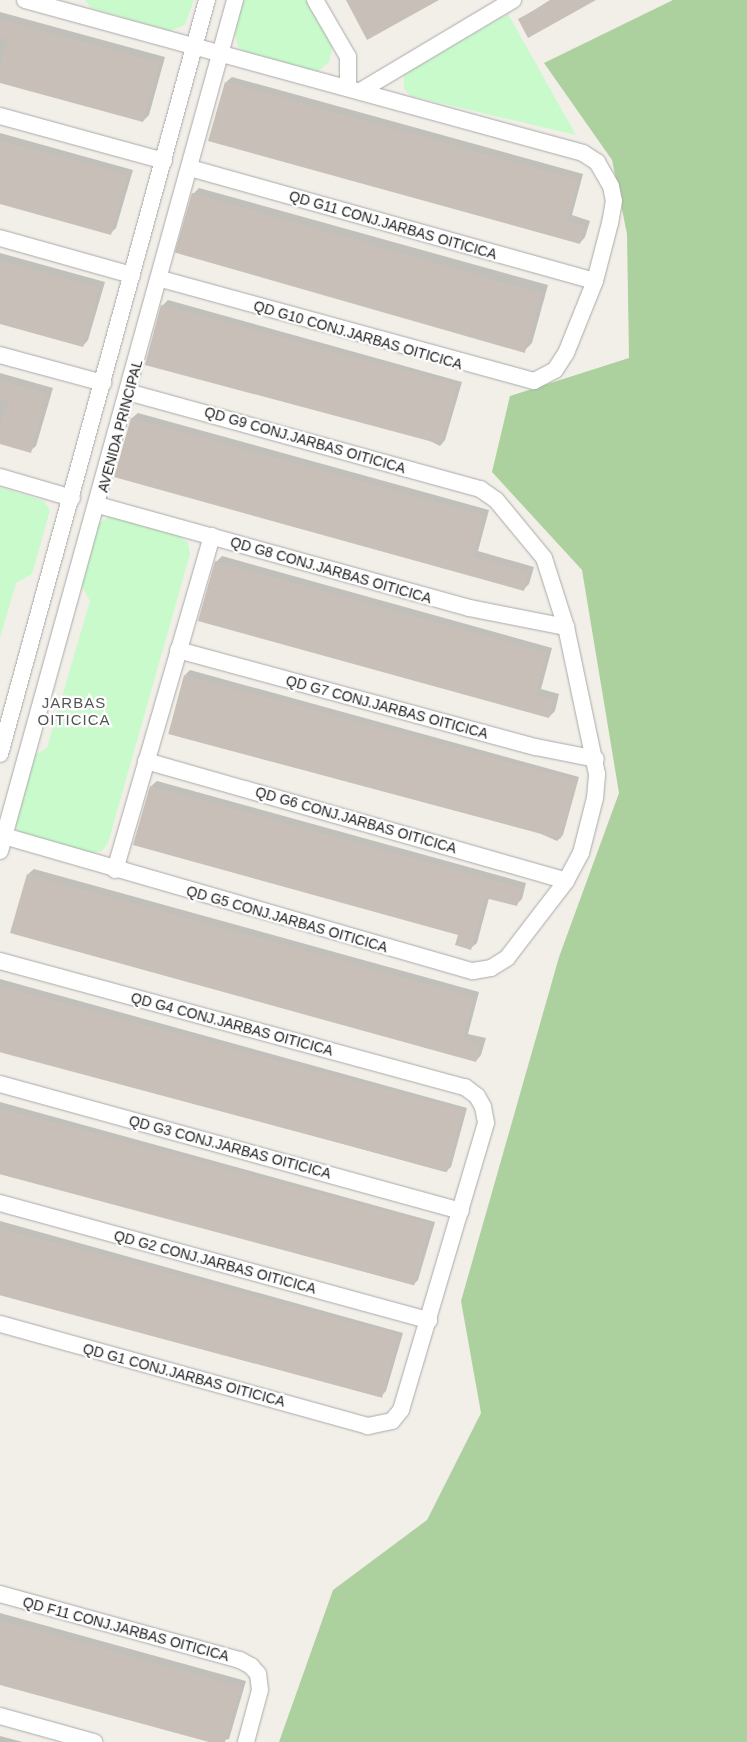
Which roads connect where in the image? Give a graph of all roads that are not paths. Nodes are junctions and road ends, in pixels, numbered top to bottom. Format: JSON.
{"nodes":[{"id":1,"x":207,"y":0,"type":"edge"},
{"id":2,"x":236,"y":0,"type":"edge"},
{"id":3,"x":315,"y":0,"type":"edge"},
{"id":4,"x":514,"y":0,"type":"edge"},
{"id":5,"x":29,"y":1,"type":"edge"},
{"id":6,"x":62,"y":5,"type":"edge"},
{"id":7,"x":195,"y":46,"type":"junction"},
{"id":8,"x":222,"y":53,"type":"junction"},
{"id":9,"x":355,"y":89,"type":"junction"},
{"id":10,"x":0,"y":116,"type":"edge"},
{"id":11,"x":164,"y":161,"type":"junction"},
{"id":12,"x":190,"y":168,"type":"junction"},
{"id":13,"x":0,"y":238,"type":"edge"},
{"id":14,"x":132,"y":275,"type":"junction"},
{"id":15,"x":160,"y":279,"type":"junction"},
{"id":16,"x":595,"y":281,"type":"junction"},
{"id":17,"x":0,"y":356,"type":"edge"},
{"id":18,"x":103,"y":383,"type":"junction"},
{"id":19,"x":129,"y":392,"type":"junction"},
{"id":20,"x":0,"y":477,"type":"edge"},
{"id":21,"x":480,"y":489,"type":"joint"},
{"id":22,"x":72,"y":498,"type":"junction"},
{"id":23,"x":98,"y":505,"type":"junction"},
{"id":24,"x":212,"y":536,"type":"junction"},
{"id":25,"x":566,"y":627,"type":"junction"},
{"id":26,"x":178,"y":650,"type":"junction"},
{"id":27,"x":26,"y":663,"type":"junction"},
{"id":28,"x":51,"y":670,"type":"junction"},
{"id":29,"x":0,"y":754,"type":"edge"},
{"id":30,"x":596,"y":759,"type":"junction"},
{"id":31,"x":146,"y":760,"type":"junction"},
{"id":32,"x":2,"y":844,"type":"edge"},
{"id":33,"x":115,"y":870,"type":"junction"},
{"id":34,"x":566,"y":881,"type":"junction"},
{"id":35,"x":0,"y":961,"type":"edge"},
{"id":36,"x":0,"y":1084,"type":"edge"},
{"id":37,"x":0,"y":1203,"type":"edge"},
{"id":38,"x":461,"y":1211,"type":"junction"},
{"id":39,"x":429,"y":1320,"type":"junction"},
{"id":40,"x":0,"y":1324,"type":"edge"},
{"id":41,"x":0,"y":1594,"type":"edge"},
{"id":42,"x":0,"y":1716,"type":"edge"},
{"id":43,"x":94,"y":1742,"type":"edge"},
{"id":44,"x":246,"y":1742,"type":"edge"}],
"edges":[{"from":1,"to":7,"type":"street","name":"AVENIDA PRINCIPAL"},
{"from":2,"to":8,"type":"street","name":"AVENIDA PRINCIPAL"},
{"from":3,"to":9,"type":"street"},
{"from":4,"to":9,"type":"street"},
{"from":5,"to":6,"type":"street"},
{"from":6,"to":7,"type":"street"},
{"from":7,"to":8,"type":"street"},
{"from":7,"to":11,"type":"street","name":"AVENIDA PRINCIPAL"},
{"from":8,"to":9,"type":"street"},
{"from":8,"to":12,"type":"street","name":"AVENIDA PRINCIPAL"},
{"from":9,"to":16,"type":"street"},
{"from":10,"to":11,"type":"street"},
{"from":11,"to":14,"type":"street","name":"AVENIDA PRINCIPAL"},
{"from":12,"to":15,"type":"street","name":"AVENIDA PRINCIPAL"},
{"from":12,"to":16,"type":"street","name":"QD G11 CONJ.JARBAS OITICICA"},
{"from":13,"to":14,"type":"street"},
{"from":14,"to":18,"type":"street","name":"AVENIDA PRINCIPAL"},
{"from":15,"to":16,"type":"street","name":"QD G10 CONJ.JARBAS OITICICA"},
{"from":15,"to":19,"type":"street","name":"AVENIDA PRINCIPAL"},
{"from":17,"to":18,"type":"street"},
{"from":18,"to":22,"type":"street","name":"AVENIDA PRINCIPAL"},
{"from":19,"to":21,"type":"street","name":"QD G9 CONJ.JARBAS OITICICA"},
{"from":19,"to":23,"type":"street","name":"AVENIDA PRINCIPAL"},
{"from":20,"to":22,"type":"street"},
{"from":21,"to":25,"type":"street","name":"QD G5 CONJ.JARBAS OITICICA"},
{"from":22,"to":27,"type":"street","name":"AVENIDA PRINCIPAL"},
{"from":23,"to":24,"type":"street","name":"QD G8 CONJ.JARBAS OITICICA"},
{"from":23,"to":28,"type":"street","name":"AVENIDA PRINCIPAL"},
{"from":24,"to":25,"type":"street","name":"QD G8 CONJ.JARBAS OITICICA"},
{"from":24,"to":26,"type":"street"},
{"from":25,"to":30,"type":"street","name":"QD G5 CONJ.JARBAS OITICICA"},
{"from":26,"to":30,"type":"street","name":"QD G7 CONJ.JARBAS OITICICA"},
{"from":26,"to":31,"type":"street"},
{"from":27,"to":28,"type":"street"},
{"from":27,"to":29,"type":"street","name":"AVENIDA PRINCIPAL"},
{"from":28,"to":32,"type":"street","name":"AVENIDA PRINCIPAL"},
{"from":30,"to":34,"type":"street","name":"QD G5 CONJ.JARBAS OITICICA"},
{"from":31,"to":33,"type":"street"},
{"from":31,"to":34,"type":"street","name":"QD G6 CONJ.JARBAS OITICICA"},
{"from":32,"to":33,"type":"street","name":"QD G5 CONJ.JARBAS OITICICA"},
{"from":33,"to":34,"type":"street","name":"QD G5 CONJ.JARBAS OITICICA"},
{"from":35,"to":38,"type":"street","name":"QD G4 CONJ.JARBAS OITICICA"},
{"from":36,"to":38,"type":"street","name":"QD G3 CONJ.JARBAS OITICICA"},
{"from":37,"to":39,"type":"street","name":"QD G2 CONJ.JARBAS OITICICA"},
{"from":38,"to":39,"type":"street"},
{"from":39,"to":40,"type":"street","name":"QD G1 CONJ.JARBAS OITICICA"},
{"from":41,"to":44,"type":"street","name":"QD F11 CONJ.JARBAS OITICICA"},
{"from":42,"to":43,"type":"street"}]}
